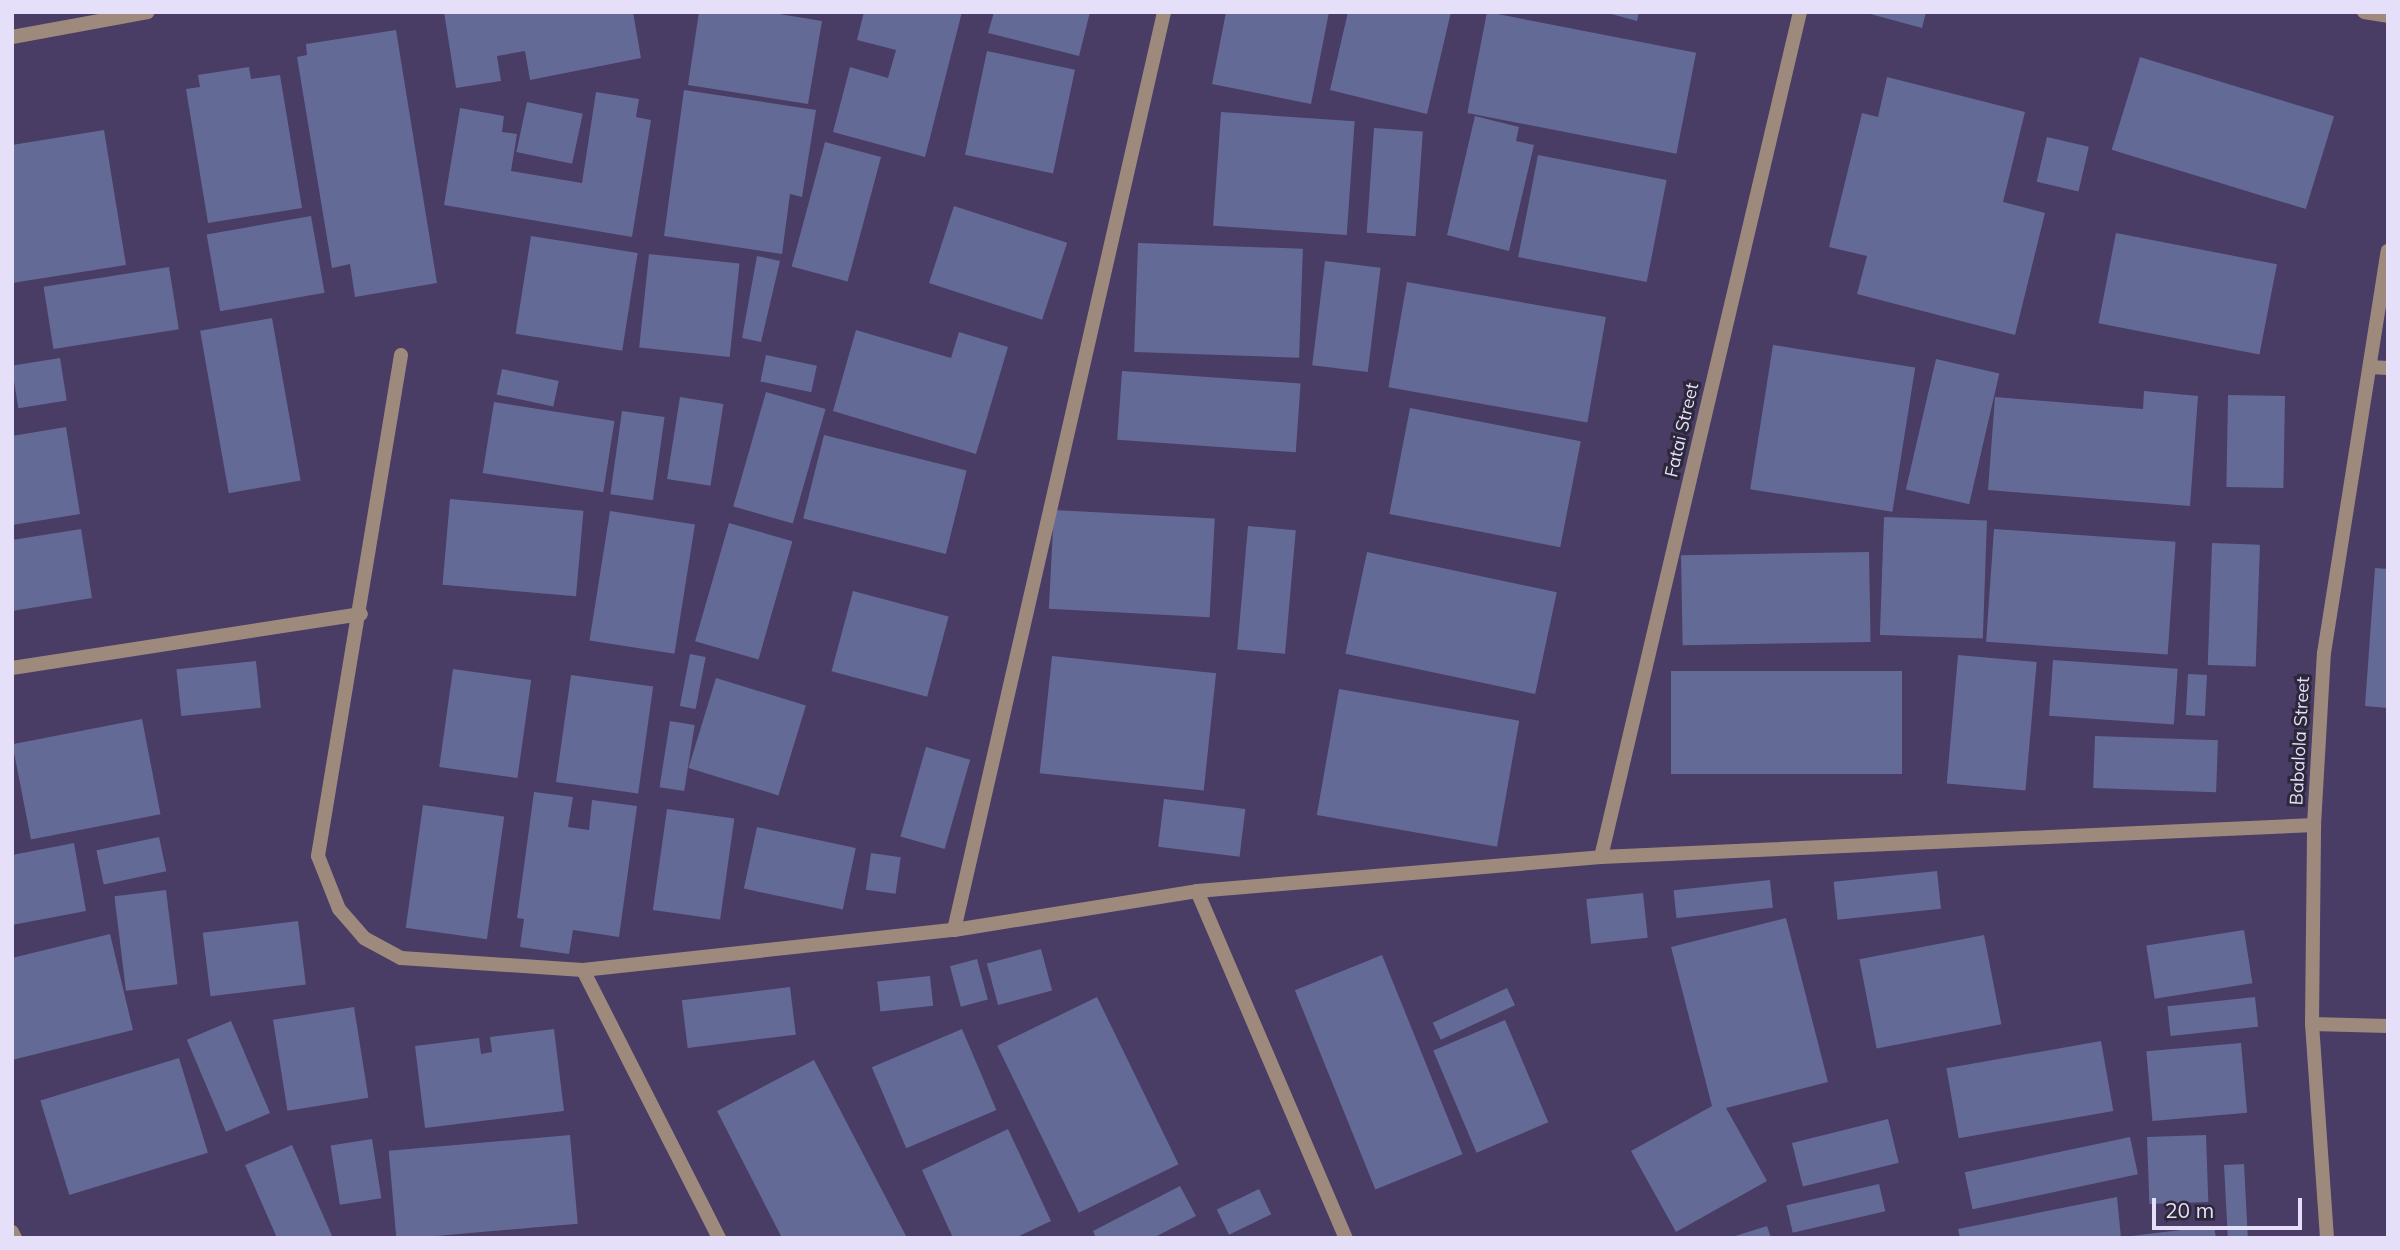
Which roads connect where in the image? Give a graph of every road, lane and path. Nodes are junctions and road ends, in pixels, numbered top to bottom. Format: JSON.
{"nodes":[{"id":1,"x":148,"y":12,"type":"edge"},
{"id":2,"x":1164,"y":12,"type":"edge"},
{"id":3,"x":1800,"y":12,"type":"edge"},
{"id":4,"x":2364,"y":12,"type":"edge"},
{"id":5,"x":2388,"y":16,"type":"edge"},
{"id":6,"x":12,"y":37,"type":"edge"},
{"id":7,"x":2388,"y":251,"type":"edge"},
{"id":8,"x":401,"y":355,"type":"dead end"},
{"id":9,"x":2370,"y":367,"type":"junction"},
{"id":10,"x":2388,"y":368,"type":"edge"},
{"id":11,"x":361,"y":614,"type":"junction"},
{"id":12,"x":12,"y":668,"type":"edge"},
{"id":13,"x":2314,"y":825,"type":"junction"},
{"id":14,"x":1601,"y":857,"type":"junction"},
{"id":15,"x":1197,"y":891,"type":"junction"},
{"id":16,"x":954,"y":930,"type":"junction"},
{"id":17,"x":583,"y":970,"type":"junction"},
{"id":18,"x":2312,"y":1024,"type":"junction"},
{"id":19,"x":2388,"y":1026,"type":"edge"},
{"id":20,"x":12,"y":1232,"type":"edge"},
{"id":21,"x":15,"y":1238,"type":"edge"},
{"id":22,"x":719,"y":1238,"type":"edge"},
{"id":23,"x":1346,"y":1238,"type":"edge"},
{"id":24,"x":2327,"y":1238,"type":"edge"}],
"edges":[{"from":1,"to":6,"type":"street"},
{"from":2,"to":16,"type":"street"},
{"from":3,"to":14,"type":"street","name":"Fatai Street"},
{"from":4,"to":5,"type":"street"},
{"from":7,"to":9,"type":"street","name":"Babalola Street"},
{"from":8,"to":11,"type":"street"},
{"from":9,"to":10,"type":"street"},
{"from":9,"to":13,"type":"street","name":"Babalola Street"},
{"from":11,"to":12,"type":"street"},
{"from":11,"to":17,"type":"street"},
{"from":13,"to":14,"type":"street"},
{"from":13,"to":18,"type":"street","name":"Babalola Street"},
{"from":14,"to":15,"type":"street"},
{"from":15,"to":16,"type":"street"},
{"from":15,"to":23,"type":"street"},
{"from":16,"to":17,"type":"street"},
{"from":17,"to":22,"type":"street"},
{"from":18,"to":19,"type":"street"},
{"from":18,"to":24,"type":"street","name":"Babalola Street"},
{"from":20,"to":21,"type":"street"}]}
